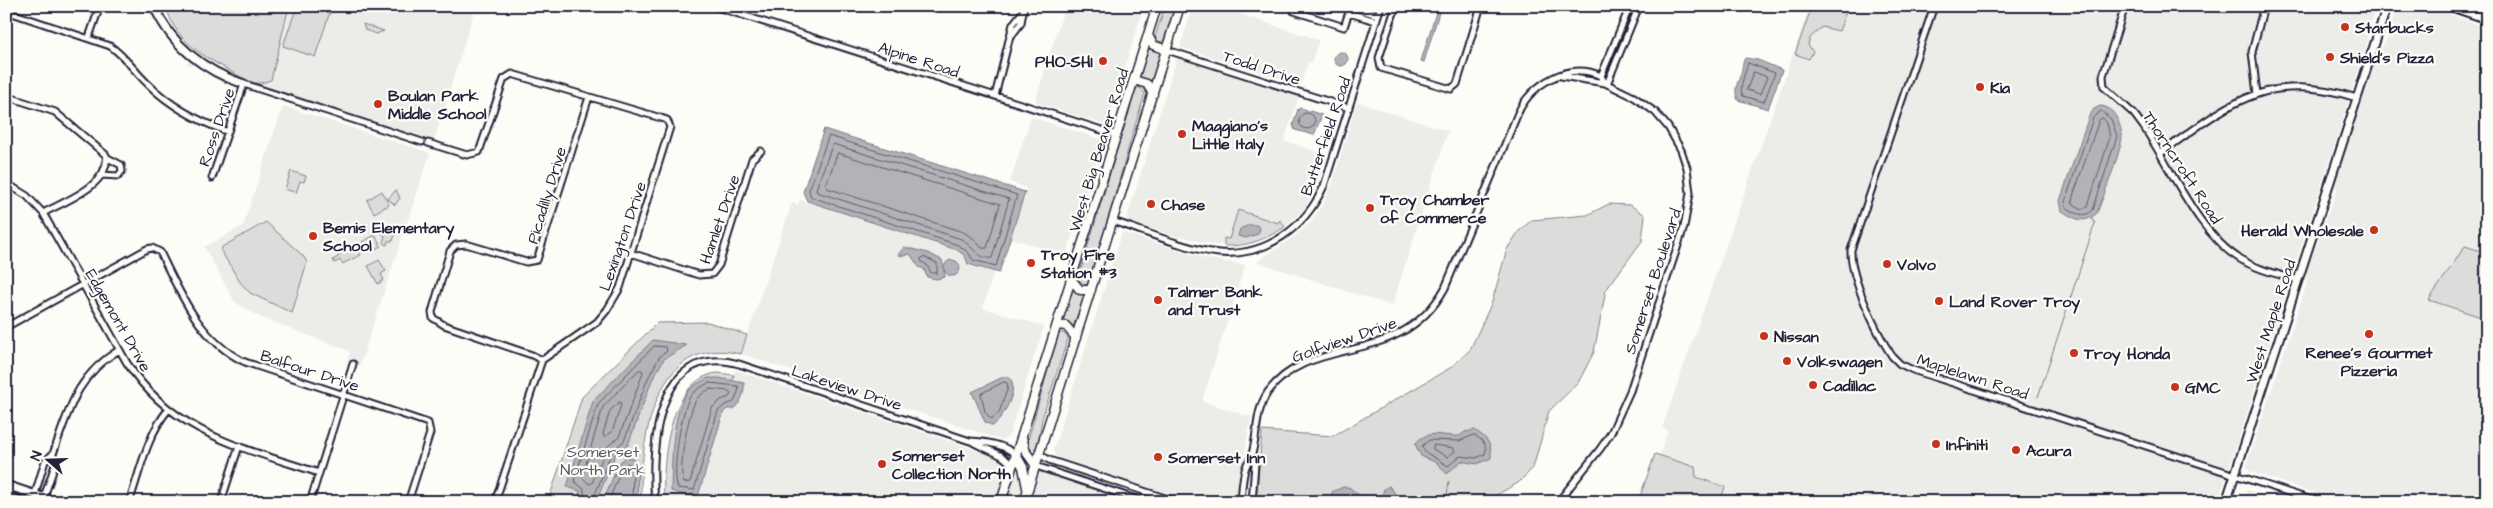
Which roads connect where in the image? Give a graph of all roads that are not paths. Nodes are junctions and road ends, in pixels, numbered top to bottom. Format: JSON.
{"nodes":[{"id":1,"x":100,"y":6,"type":"edge"},
{"id":2,"x":154,"y":6,"type":"edge"},
{"id":3,"x":714,"y":6,"type":"edge"},
{"id":4,"x":1024,"y":6,"type":"edge"},
{"id":5,"x":1157,"y":6,"type":"edge"},
{"id":6,"x":1180,"y":6,"type":"edge"},
{"id":7,"x":1295,"y":6,"type":"edge"},
{"id":8,"x":1381,"y":6,"type":"edge"},
{"id":9,"x":1396,"y":6,"type":"edge"},
{"id":10,"x":1481,"y":6,"type":"edge"},
{"id":11,"x":1630,"y":6,"type":"edge"},
{"id":12,"x":1640,"y":6,"type":"edge"},
{"id":13,"x":1934,"y":6,"type":"edge"},
{"id":14,"x":2125,"y":6,"type":"edge"},
{"id":15,"x":2264,"y":6,"type":"edge"},
{"id":16,"x":2387,"y":6,"type":"edge"},
{"id":17,"x":2449,"y":6,"type":"edge"},
{"id":18,"x":1350,"y":9,"type":"edge"},
{"id":19,"x":6,"y":10,"type":"edge"},
{"id":20,"x":1377,"y":18,"type":"junction"},
{"id":21,"x":2487,"y":19,"type":"edge"},
{"id":22,"x":1148,"y":36,"type":"junction"},
{"id":23,"x":89,"y":38,"type":"junction"},
{"id":24,"x":1167,"y":50,"type":"junction"},
{"id":25,"x":1561,"y":76,"type":"junction"},
{"id":26,"x":1601,"y":76,"type":"junction"},
{"id":27,"x":1134,"y":80,"type":"junction"},
{"id":28,"x":1606,"y":83,"type":"junction"},
{"id":29,"x":244,"y":84,"type":"junction"},
{"id":30,"x":1153,"y":94,"type":"junction"},
{"id":31,"x":2256,"y":94,"type":"junction"},
{"id":32,"x":6,"y":96,"type":"edge"},
{"id":33,"x":994,"y":96,"type":"junction"},
{"id":34,"x":589,"y":97,"type":"junction"},
{"id":35,"x":2357,"y":98,"type":"junction"},
{"id":36,"x":1349,"y":108,"type":"junction"},
{"id":37,"x":228,"y":132,"type":"junction"},
{"id":38,"x":1117,"y":135,"type":"junction"},
{"id":39,"x":761,"y":151,"type":"dead end"},
{"id":40,"x":2161,"y":153,"type":"junction"},
{"id":41,"x":106,"y":158,"type":"junction"},
{"id":42,"x":102,"y":175,"type":"junction"},
{"id":43,"x":212,"y":178,"type":"dead end"},
{"id":44,"x":6,"y":183,"type":"edge"},
{"id":45,"x":44,"y":213,"type":"junction"},
{"id":46,"x":1113,"y":221,"type":"junction"},
{"id":47,"x":631,"y":253,"type":"junction"},
{"id":48,"x":1071,"y":279,"type":"junction"},
{"id":49,"x":2298,"y":280,"type":"junction"},
{"id":50,"x":83,"y":286,"type":"junction"},
{"id":51,"x":1091,"y":290,"type":"junction"},
{"id":52,"x":1057,"y":325,"type":"junction"},
{"id":53,"x":6,"y":327,"type":"edge"},
{"id":54,"x":1076,"y":338,"type":"junction"},
{"id":55,"x":119,"y":350,"type":"junction"},
{"id":56,"x":542,"y":360,"type":"junction"},
{"id":57,"x":353,"y":364,"type":"dead end"},
{"id":58,"x":344,"y":394,"type":"junction"},
{"id":59,"x":168,"y":410,"type":"junction"},
{"id":60,"x":1022,"y":434,"type":"junction"},
{"id":61,"x":970,"y":441,"type":"junction"},
{"id":62,"x":238,"y":446,"type":"junction"},
{"id":63,"x":53,"y":454,"type":"junction"},
{"id":64,"x":1039,"y":454,"type":"junction"},
{"id":65,"x":1016,"y":455,"type":"junction"},
{"id":66,"x":1252,"y":456,"type":"junction"},
{"id":67,"x":1036,"y":466,"type":"junction"},
{"id":68,"x":1012,"y":467,"type":"junction"},
{"id":69,"x":319,"y":473,"type":"junction"},
{"id":70,"x":2235,"y":474,"type":"junction"},
{"id":71,"x":6,"y":485,"type":"edge"},
{"id":72,"x":1027,"y":492,"type":"junction"},
{"id":73,"x":34,"y":494,"type":"junction"},
{"id":74,"x":6,"y":496,"type":"edge"},
{"id":75,"x":44,"y":497,"type":"junction"},
{"id":76,"x":131,"y":497,"type":"dead end"},
{"id":77,"x":24,"y":502,"type":"edge"},
{"id":78,"x":57,"y":502,"type":"edge"},
{"id":79,"x":221,"y":502,"type":"edge"},
{"id":80,"x":310,"y":502,"type":"edge"},
{"id":81,"x":408,"y":502,"type":"edge"},
{"id":82,"x":495,"y":502,"type":"edge"},
{"id":83,"x":655,"y":502,"type":"edge"},
{"id":84,"x":1001,"y":502,"type":"edge"},
{"id":85,"x":1024,"y":502,"type":"edge"},
{"id":86,"x":1145,"y":502,"type":"edge"},
{"id":87,"x":1177,"y":502,"type":"edge"},
{"id":88,"x":1241,"y":502,"type":"edge"},
{"id":89,"x":1252,"y":502,"type":"edge"},
{"id":90,"x":1558,"y":502,"type":"edge"},
{"id":91,"x":2226,"y":502,"type":"edge"},
{"id":92,"x":2318,"y":502,"type":"edge"}],
"edges":[{"from":1,"to":23,"type":"street"},
{"from":2,"to":29,"type":"main road"},
{"from":3,"to":33,"type":"street","name":"Alpine Road"},
{"from":4,"to":33,"type":"street"},
{"from":5,"to":22,"type":"main road","name":"West Big Beaver Road"},
{"from":6,"to":24,"type":"main road"},
{"from":7,"to":18,"type":"street"},
{"from":8,"to":20,"type":"street","name":"Butterfield Road"},
{"from":9,"to":10,"type":"street"},
{"from":11,"to":26,"type":"street"},
{"from":12,"to":28,"type":"street"},
{"from":13,"to":70,"type":"street","name":"Maplelawn Road"},
{"from":14,"to":40,"type":"street","name":"Thorncroft Road"},
{"from":15,"to":31,"type":"street"},
{"from":16,"to":35,"type":"main road","name":"West Maple Road"},
{"from":17,"to":21,"type":"main road"},
{"from":18,"to":20,"type":"street"},
{"from":19,"to":23,"type":"street"},
{"from":20,"to":36,"type":"street","name":"Butterfield Road"},
{"from":22,"to":24,"type":"main road"},
{"from":22,"to":27,"type":"main road","name":"West Big Beaver Road"},
{"from":23,"to":37,"type":"street"},
{"from":24,"to":30,"type":"main road"},
{"from":24,"to":36,"type":"street","name":"Todd Drive"},
{"from":25,"to":26,"type":"street","name":"Golfview Drive"},
{"from":25,"to":28,"type":"street"},
{"from":25,"to":66,"type":"street","name":"Golfview Drive"},
{"from":26,"to":28,"type":"street"},
{"from":27,"to":30,"type":"main road"},
{"from":27,"to":38,"type":"main road","name":"West Big Beaver Road"},
{"from":28,"to":90,"type":"street","name":"Somerset Boulevard"},
{"from":29,"to":34,"type":"street"},
{"from":29,"to":37,"type":"street","name":"Ross Drive"},
{"from":30,"to":46,"type":"main road"},
{"from":31,"to":35,"type":"street"},
{"from":31,"to":40,"type":"street"},
{"from":32,"to":41,"type":"street"},
{"from":33,"to":38,"type":"street","name":"Alpine Road"},
{"from":34,"to":47,"type":"street","name":"Lexington Drive"},
{"from":34,"to":56,"type":"street","name":"Picadilly Drive"},
{"from":35,"to":49,"type":"main road","name":"West Maple Road"},
{"from":36,"to":46,"type":"street","name":"Butterfield Road"},
{"from":37,"to":43,"type":"street","name":"Ross Drive"},
{"from":38,"to":48,"type":"main road","name":"West Big Beaver Road"},
{"from":39,"to":47,"type":"street","name":"Hamlet Drive"},
{"from":40,"to":49,"type":"street","name":"Thorncroft Road"},
{"from":41,"to":42,"type":"street"},
{"from":41,"to":42,"type":"street"},
{"from":42,"to":45,"type":"street"},
{"from":44,"to":45,"type":"street","name":"Edgemont Drive"},
{"from":45,"to":50,"type":"street","name":"Edgemont Drive"},
{"from":46,"to":51,"type":"main road"},
{"from":47,"to":56,"type":"street","name":"Lexington Drive"},
{"from":48,"to":51,"type":"main road"},
{"from":48,"to":52,"type":"main road","name":"West Big Beaver Road"},
{"from":49,"to":70,"type":"main road","name":"West Maple Road"},
{"from":50,"to":53,"type":"street"},
{"from":50,"to":55,"type":"street","name":"Edgemont Drive"},
{"from":50,"to":58,"type":"street","name":"Balfour Drive"},
{"from":51,"to":54,"type":"main road"},
{"from":52,"to":54,"type":"main road"},
{"from":52,"to":60,"type":"main road","name":"West Big Beaver Road"},
{"from":54,"to":64,"type":"main road"},
{"from":55,"to":59,"type":"street","name":"Edgemont Drive"},
{"from":55,"to":63,"type":"street"},
{"from":56,"to":82,"type":"street"},
{"from":57,"to":58,"type":"street"},
{"from":58,"to":69,"type":"street"},
{"from":58,"to":81,"type":"street","name":"Balfour Drive"},
{"from":59,"to":62,"type":"street","name":"Edgemont Drive"},
{"from":59,"to":76,"type":"street"},
{"from":60,"to":65,"type":"main road","name":"West Big Beaver Road"},
{"from":60,"to":67,"type":"main road"},
{"from":61,"to":65,"type":"street","name":"Lakeview Drive"},
{"from":61,"to":68,"type":"street","name":"Lakeview Drive"},
{"from":61,"to":83,"type":"street","name":"Lakeview Drive"},
{"from":62,"to":69,"type":"street","name":"Edgemont Drive"},
{"from":62,"to":79,"type":"street"},
{"from":63,"to":73,"type":"street"},
{"from":63,"to":75,"type":"street"},
{"from":64,"to":67,"type":"main road"},
{"from":64,"to":87,"type":"street"},
{"from":65,"to":68,"type":"main road","name":"West Big Beaver Road"},
{"from":65,"to":72,"type":"main road"},
{"from":66,"to":88,"type":"street","name":"Golfview Drive"},
{"from":66,"to":89,"type":"street","name":"Golfview Drive"},
{"from":67,"to":72,"type":"main road"},
{"from":67,"to":86,"type":"street"},
{"from":68,"to":84,"type":"main road","name":"West Big Beaver Road"},
{"from":69,"to":80,"type":"street"},
{"from":70,"to":91,"type":"main road","name":"West Maple Road"},
{"from":70,"to":92,"type":"street","name":"Maplelawn Road"},
{"from":71,"to":73,"type":"main road"},
{"from":72,"to":85,"type":"main road"},
{"from":73,"to":75,"type":"main road"},
{"from":74,"to":77,"type":"main road"},
{"from":75,"to":78,"type":"main road"}]}
